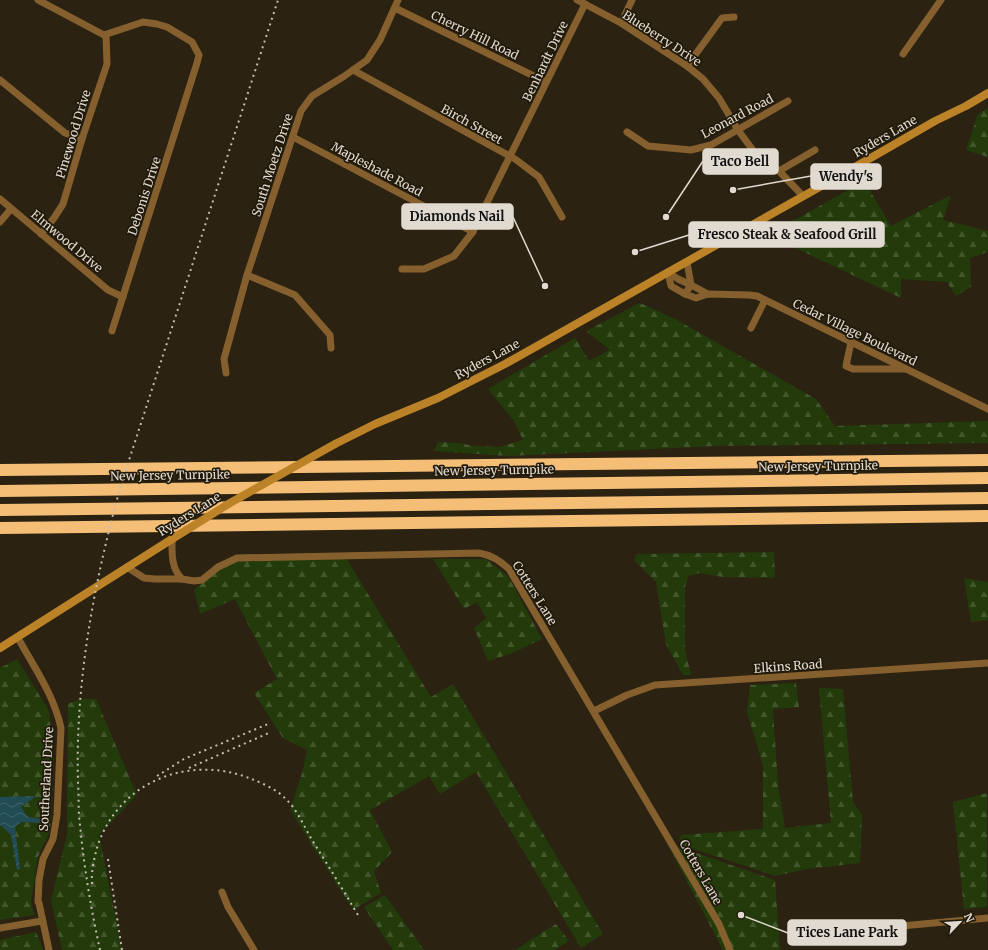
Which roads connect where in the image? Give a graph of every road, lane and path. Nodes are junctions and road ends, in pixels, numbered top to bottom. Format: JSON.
{"nodes":[{"id":1,"x":38,"y":0,"type":"edge"},
{"id":2,"x":398,"y":0,"type":"edge"},
{"id":3,"x":577,"y":0,"type":"edge"},
{"id":4,"x":632,"y":0,"type":"edge"},
{"id":5,"x":941,"y":0,"type":"edge"},
{"id":6,"x":585,"y":4,"type":"junction"},
{"id":7,"x":395,"y":8,"type":"junction"},
{"id":8,"x":734,"y":16,"type":"dead end"},
{"id":9,"x":621,"y":23,"type":"junction"},
{"id":10,"x":106,"y":35,"type":"junction"},
{"id":11,"x":903,"y":54,"type":"dead end"},
{"id":12,"x":687,"y":66,"type":"junction"},
{"id":13,"x":353,"y":70,"type":"junction"},
{"id":14,"x":0,"y":80,"type":"edge"},
{"id":15,"x":546,"y":82,"type":"junction"},
{"id":16,"x":988,"y":93,"type":"edge"},
{"id":17,"x":788,"y":101,"type":"dead end"},
{"id":18,"x":738,"y":130,"type":"junction"},
{"id":19,"x":627,"y":132,"type":"dead end"},
{"id":20,"x":293,"y":137,"type":"junction"},
{"id":21,"x":82,"y":139,"type":"junction"},
{"id":22,"x":815,"y":150,"type":"dead end"},
{"id":23,"x":510,"y":157,"type":"junction"},
{"id":24,"x":779,"y":172,"type":"junction"},
{"id":25,"x":803,"y":196,"type":"junction"},
{"id":26,"x":0,"y":199,"type":"edge"},
{"id":27,"x":11,"y":209,"type":"junction"},
{"id":28,"x":562,"y":217,"type":"dead end"},
{"id":29,"x":0,"y":222,"type":"edge"},
{"id":30,"x":473,"y":232,"type":"junction"},
{"id":31,"x":41,"y":234,"type":"junction"},
{"id":32,"x":687,"y":262,"type":"junction"},
{"id":33,"x":402,"y":269,"type":"dead end"},
{"id":34,"x":668,"y":272,"type":"junction"},
{"id":35,"x":247,"y":275,"type":"junction"},
{"id":36,"x":691,"y":285,"type":"junction"},
{"id":37,"x":685,"y":294,"type":"junction"},
{"id":38,"x":708,"y":294,"type":"junction"},
{"id":39,"x":123,"y":297,"type":"junction"},
{"id":40,"x":765,"y":300,"type":"junction"},
{"id":41,"x":751,"y":328,"type":"dead end"},
{"id":42,"x":112,"y":331,"type":"dead end"},
{"id":43,"x":851,"y":342,"type":"junction"},
{"id":44,"x":331,"y":348,"type":"dead end"},
{"id":45,"x":905,"y":369,"type":"junction"},
{"id":46,"x":226,"y":373,"type":"dead end"},
{"id":47,"x":988,"y":409,"type":"edge"},
{"id":48,"x":988,"y":460,"type":"edge"},
{"id":49,"x":0,"y":470,"type":"edge"},
{"id":50,"x":988,"y":478,"type":"edge"},
{"id":51,"x":0,"y":491,"type":"edge"},
{"id":52,"x":988,"y":498,"type":"edge"},
{"id":53,"x":0,"y":510,"type":"edge"},
{"id":54,"x":988,"y":516,"type":"edge"},
{"id":55,"x":0,"y":528,"type":"edge"},
{"id":56,"x":172,"y":539,"type":"junction"},
{"id":57,"x":127,"y":568,"type":"junction"},
{"id":58,"x":182,"y":579,"type":"junction"},
{"id":59,"x":18,"y":638,"type":"junction"},
{"id":60,"x":0,"y":648,"type":"edge"},
{"id":61,"x":988,"y":663,"type":"edge"},
{"id":62,"x":594,"y":711,"type":"junction"},
{"id":63,"x":222,"y":892,"type":"dead end"},
{"id":64,"x":988,"y":918,"type":"edge"},
{"id":65,"x":42,"y":921,"type":"junction"},
{"id":66,"x":0,"y":928,"type":"edge"},
{"id":67,"x":858,"y":930,"type":"dead end"},
{"id":68,"x":49,"y":950,"type":"edge"},
{"id":69,"x":254,"y":950,"type":"edge"},
{"id":70,"x":730,"y":950,"type":"edge"}],
"edges":[{"from":1,"to":10,"type":"street"},
{"from":2,"to":7,"type":"street","name":"South Moetz Drive"},
{"from":3,"to":6,"type":"street","name":"Blueberry Drive"},
{"from":4,"to":9,"type":"street"},
{"from":5,"to":11,"type":"street"},
{"from":6,"to":9,"type":"street","name":"Blueberry Drive"},
{"from":6,"to":15,"type":"street","name":"Benhardt Drive"},
{"from":7,"to":13,"type":"street","name":"South Moetz Drive"},
{"from":7,"to":15,"type":"street","name":"Cherry Hill Road"},
{"from":8,"to":12,"type":"street"},
{"from":9,"to":12,"type":"street","name":"Blueberry Drive"},
{"from":10,"to":21,"type":"street","name":"Pinewood Drive"},
{"from":10,"to":39,"type":"street","name":"Debonis Drive"},
{"from":12,"to":18,"type":"street","name":"Blueberry Drive"},
{"from":13,"to":20,"type":"street","name":"South Moetz Drive"},
{"from":13,"to":23,"type":"street","name":"Birch Street"},
{"from":14,"to":21,"type":"street"},
{"from":15,"to":23,"type":"street","name":"Benhardt Drive"},
{"from":16,"to":25,"type":"main road","name":"Ryders Lane"},
{"from":17,"to":18,"type":"street","name":"Leonard Road"},
{"from":18,"to":19,"type":"street","name":"Leonard Road"},
{"from":18,"to":24,"type":"street","name":"Blueberry Drive"},
{"from":20,"to":30,"type":"street","name":"Mapleshade Road"},
{"from":20,"to":35,"type":"street","name":"South Moetz Drive"},
{"from":21,"to":31,"type":"street","name":"Pinewood Drive"},
{"from":22,"to":24,"type":"street"},
{"from":23,"to":28,"type":"street","name":"Birch Street"},
{"from":23,"to":30,"type":"street","name":"Benhardt Drive"},
{"from":24,"to":25,"type":"street","name":"Blueberry Drive"},
{"from":25,"to":32,"type":"main road","name":"Ryders Lane"},
{"from":26,"to":27,"type":"street","name":"Elmwood Drive"},
{"from":27,"to":29,"type":"street"},
{"from":27,"to":31,"type":"street","name":"Elmwood Drive"},
{"from":30,"to":33,"type":"street","name":"Benhardt Drive"},
{"from":31,"to":39,"type":"street","name":"Elmwood Drive"},
{"from":32,"to":34,"type":"main road","name":"Ryders Lane"},
{"from":32,"to":36,"type":"street"},
{"from":34,"to":36,"type":"street","name":"Cedar Village Boulevard"},
{"from":34,"to":37,"type":"street"},
{"from":34,"to":56,"type":"main road","name":"Ryders Lane","bridge":true},
{"from":35,"to":44,"type":"street"},
{"from":35,"to":46,"type":"street","name":"South Moetz Drive"},
{"from":36,"to":37,"type":"street"},
{"from":36,"to":38,"type":"street","name":"Cedar Village Boulevard"},
{"from":37,"to":38,"type":"street","name":"Cedar Village Boulevard"},
{"from":38,"to":40,"type":"street","name":"Cedar Village Boulevard"},
{"from":39,"to":42,"type":"street","name":"Debonis Drive"},
{"from":40,"to":41,"type":"street"},
{"from":40,"to":43,"type":"street","name":"Cedar Village Boulevard"},
{"from":43,"to":45,"type":"street","name":"Cedar Village Boulevard"},
{"from":43,"to":45,"type":"street"},
{"from":45,"to":47,"type":"street","name":"Cedar Village Boulevard"},
{"from":48,"to":49,"type":"highway","name":"New Jersey Turnpike"},
{"from":50,"to":51,"type":"highway","name":"New Jersey Turnpike"},
{"from":52,"to":53,"type":"highway"},
{"from":54,"to":55,"type":"highway"},
{"from":56,"to":57,"type":"main road","name":"Ryders Lane"},
{"from":56,"to":58,"type":"street"},
{"from":57,"to":58,"type":"street","name":"Cotters Lane"},
{"from":57,"to":59,"type":"main road","name":"Ryders Lane"},
{"from":58,"to":62,"type":"street","name":"Cotters Lane"},
{"from":59,"to":60,"type":"main road","name":"Ryders Lane"},
{"from":59,"to":65,"type":"street","name":"Southerland Drive"},
{"from":61,"to":62,"type":"street","name":"Elkins Road"},
{"from":62,"to":70,"type":"street","name":"Cotters Lane"},
{"from":63,"to":69,"type":"street"},
{"from":64,"to":67,"type":"street"},
{"from":65,"to":66,"type":"street"},
{"from":65,"to":68,"type":"street","name":"Southerland Drive"}]}
